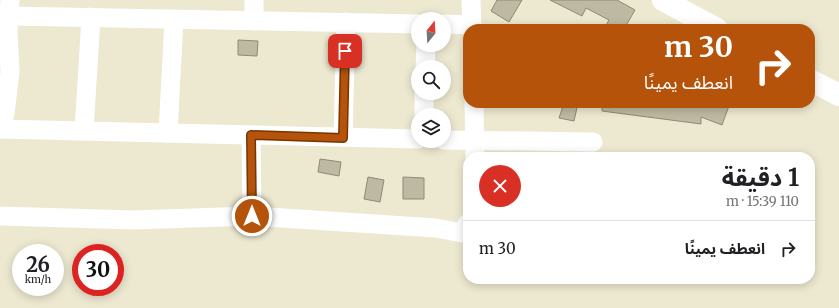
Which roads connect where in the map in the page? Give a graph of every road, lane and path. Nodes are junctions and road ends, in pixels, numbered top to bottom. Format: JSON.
{"nodes":[{"id":1,"x":254,"y":0,"type":"edge"},
{"id":2,"x":663,"y":0,"type":"edge"},
{"id":3,"x":472,"y":1,"type":"edge"},
{"id":4,"x":10,"y":8,"type":"edge"},
{"id":5,"x":91,"y":18,"type":"junction"},
{"id":6,"x":174,"y":19,"type":"junction"},
{"id":7,"x":254,"y":20,"type":"junction"},
{"id":8,"x":346,"y":22,"type":"junction"},
{"id":9,"x":411,"y":24,"type":"edge"},
{"id":10,"x":472,"y":24,"type":"edge"},
{"id":11,"x":708,"y":24,"type":"edge"},
{"id":12,"x":451,"y":25,"type":"edge"},
{"id":13,"x":463,"y":26,"type":"edge"},
{"id":14,"x":815,"y":83,"type":"edge"},
{"id":15,"x":839,"y":95,"type":"edge"},
{"id":16,"x":474,"y":108,"type":"edge"},
{"id":17,"x":0,"y":124,"type":"edge"},
{"id":18,"x":0,"y":129,"type":"edge"},
{"id":19,"x":84,"y":131,"type":"junction"},
{"id":20,"x":168,"y":133,"type":"junction"},
{"id":21,"x":251,"y":135,"type":"junction"},
{"id":22,"x":343,"y":138,"type":"junction"},
{"id":23,"x":411,"y":139,"type":"edge"},
{"id":24,"x":451,"y":142,"type":"edge"},
{"id":25,"x":593,"y":142,"type":"dead end"},
{"id":26,"x":475,"y":149,"type":"edge"},
{"id":27,"x":0,"y":216,"type":"edge"},
{"id":28,"x":252,"y":216,"type":"junction"},
{"id":29,"x":463,"y":231,"type":"edge"}],
"edges":[{"from":1,"to":7,"type":"street"},
{"from":2,"to":11,"type":"street"},
{"from":3,"to":10,"type":"street"},
{"from":4,"to":5,"type":"street"},
{"from":4,"to":17,"type":"street"},
{"from":5,"to":6,"type":"street"},
{"from":5,"to":19,"type":"street"},
{"from":6,"to":7,"type":"street"},
{"from":6,"to":20,"type":"street"},
{"from":7,"to":8,"type":"street"},
{"from":8,"to":9,"type":"street"},
{"from":8,"to":22,"type":"street"},
{"from":12,"to":13,"type":"street"},
{"from":14,"to":15,"type":"street"},
{"from":16,"to":26,"type":"street"},
{"from":18,"to":19,"type":"street"},
{"from":19,"to":20,"type":"street"},
{"from":20,"to":21,"type":"street"},
{"from":21,"to":22,"type":"street"},
{"from":21,"to":28,"type":"street"},
{"from":22,"to":23,"type":"street"},
{"from":24,"to":26,"type":"street"},
{"from":25,"to":26,"type":"street"},
{"from":27,"to":28,"type":"street"},
{"from":28,"to":29,"type":"street"}]}
